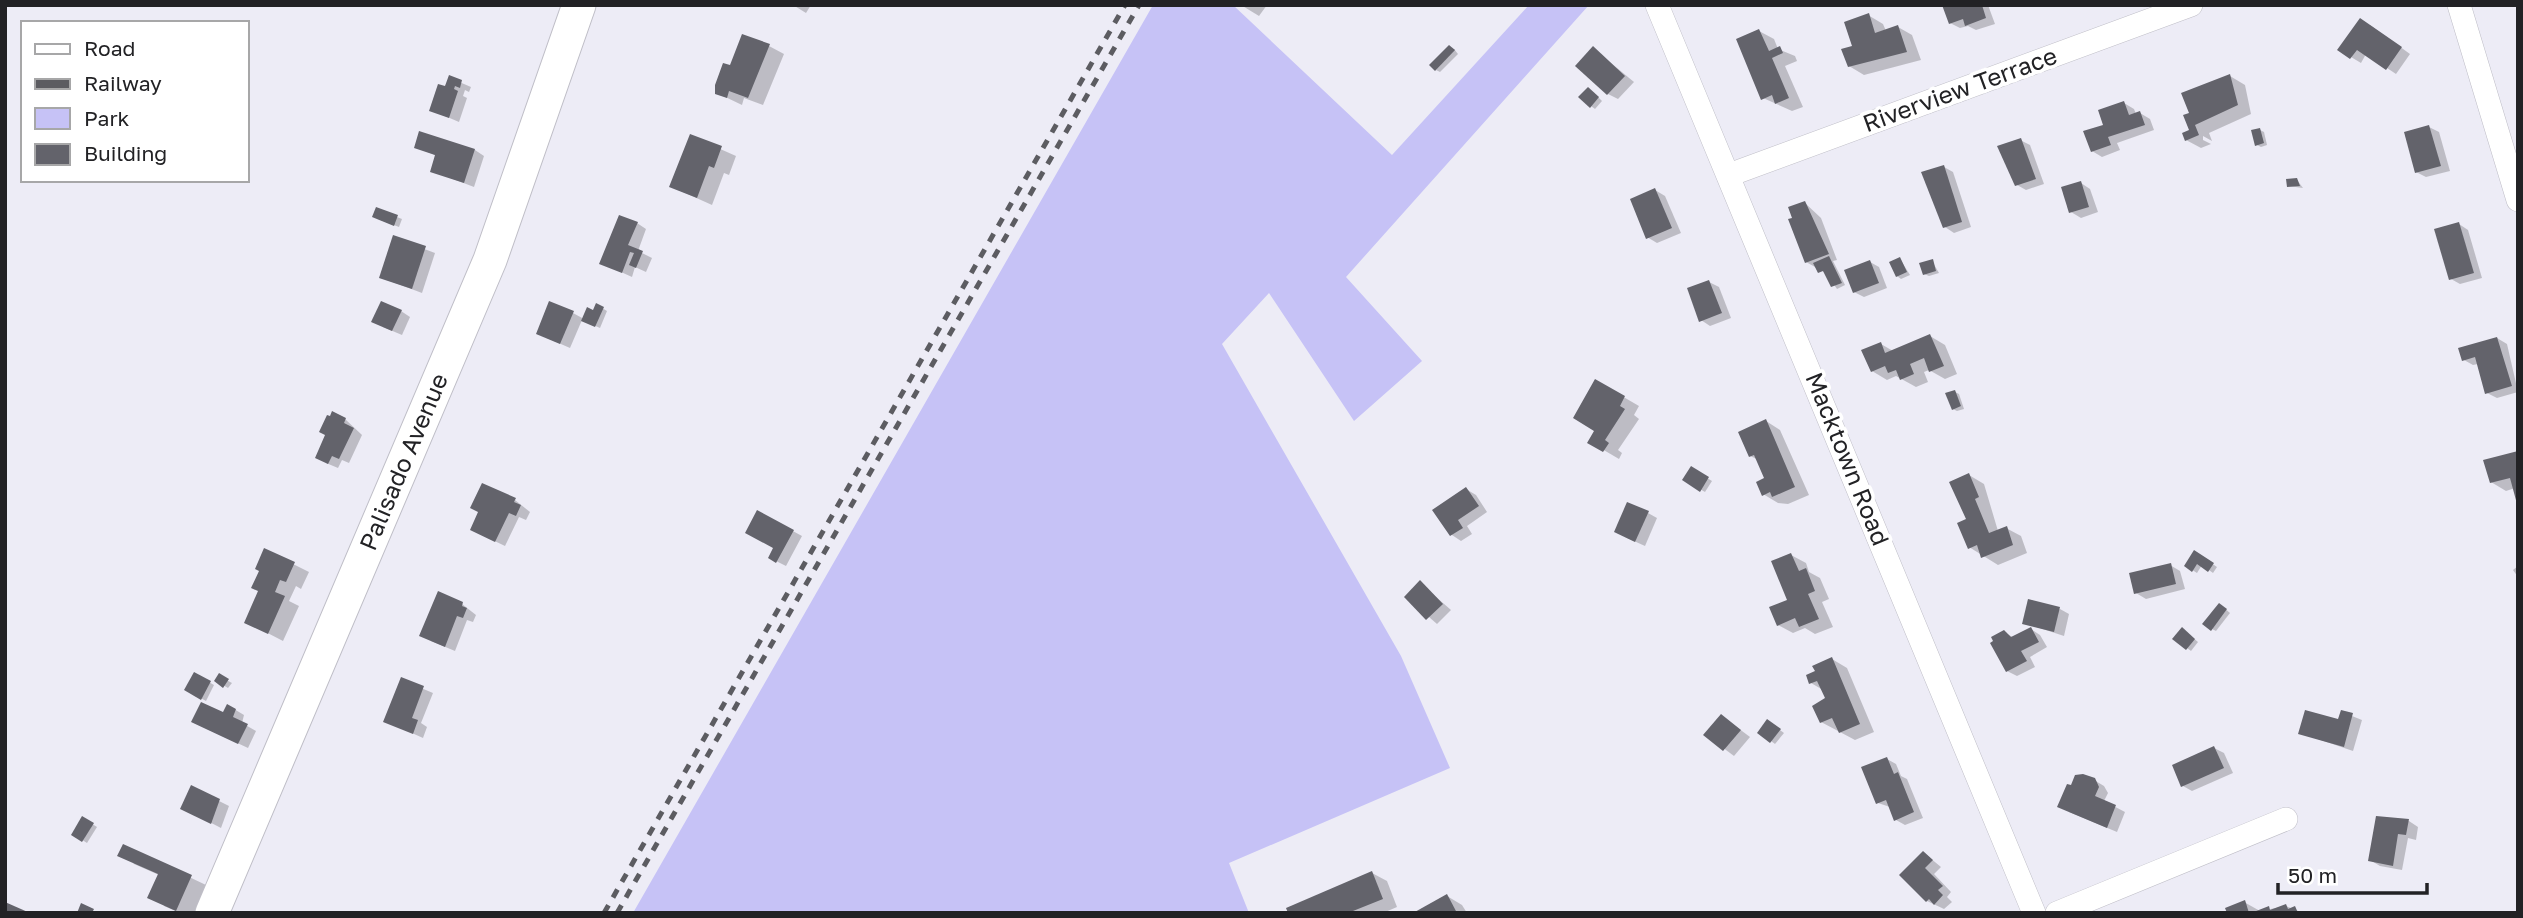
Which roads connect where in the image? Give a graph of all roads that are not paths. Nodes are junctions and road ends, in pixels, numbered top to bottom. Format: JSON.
{"nodes":[{"id":1,"x":579,"y":5,"type":"edge"},
{"id":2,"x":1657,"y":5,"type":"edge"},
{"id":3,"x":2191,"y":5,"type":"edge"},
{"id":4,"x":2459,"y":5,"type":"edge"},
{"id":5,"x":1729,"y":175,"type":"junction"},
{"id":6,"x":2518,"y":200,"type":"edge"},
{"id":7,"x":2286,"y":819,"type":"dead end"},
{"id":8,"x":212,"y":913,"type":"edge"},
{"id":9,"x":2034,"y":913,"type":"edge"},
{"id":10,"x":2057,"y":913,"type":"edge"}],
"edges":[{"from":1,"to":8,"type":"main road","name":"Palisado Avenue"},
{"from":2,"to":5,"type":"street","name":"Macktown Road"},
{"from":3,"to":5,"type":"street","name":"Riverview Terrace"},
{"from":4,"to":6,"type":"street"},
{"from":5,"to":9,"type":"street","name":"Macktown Road"},
{"from":7,"to":10,"type":"street"}]}
